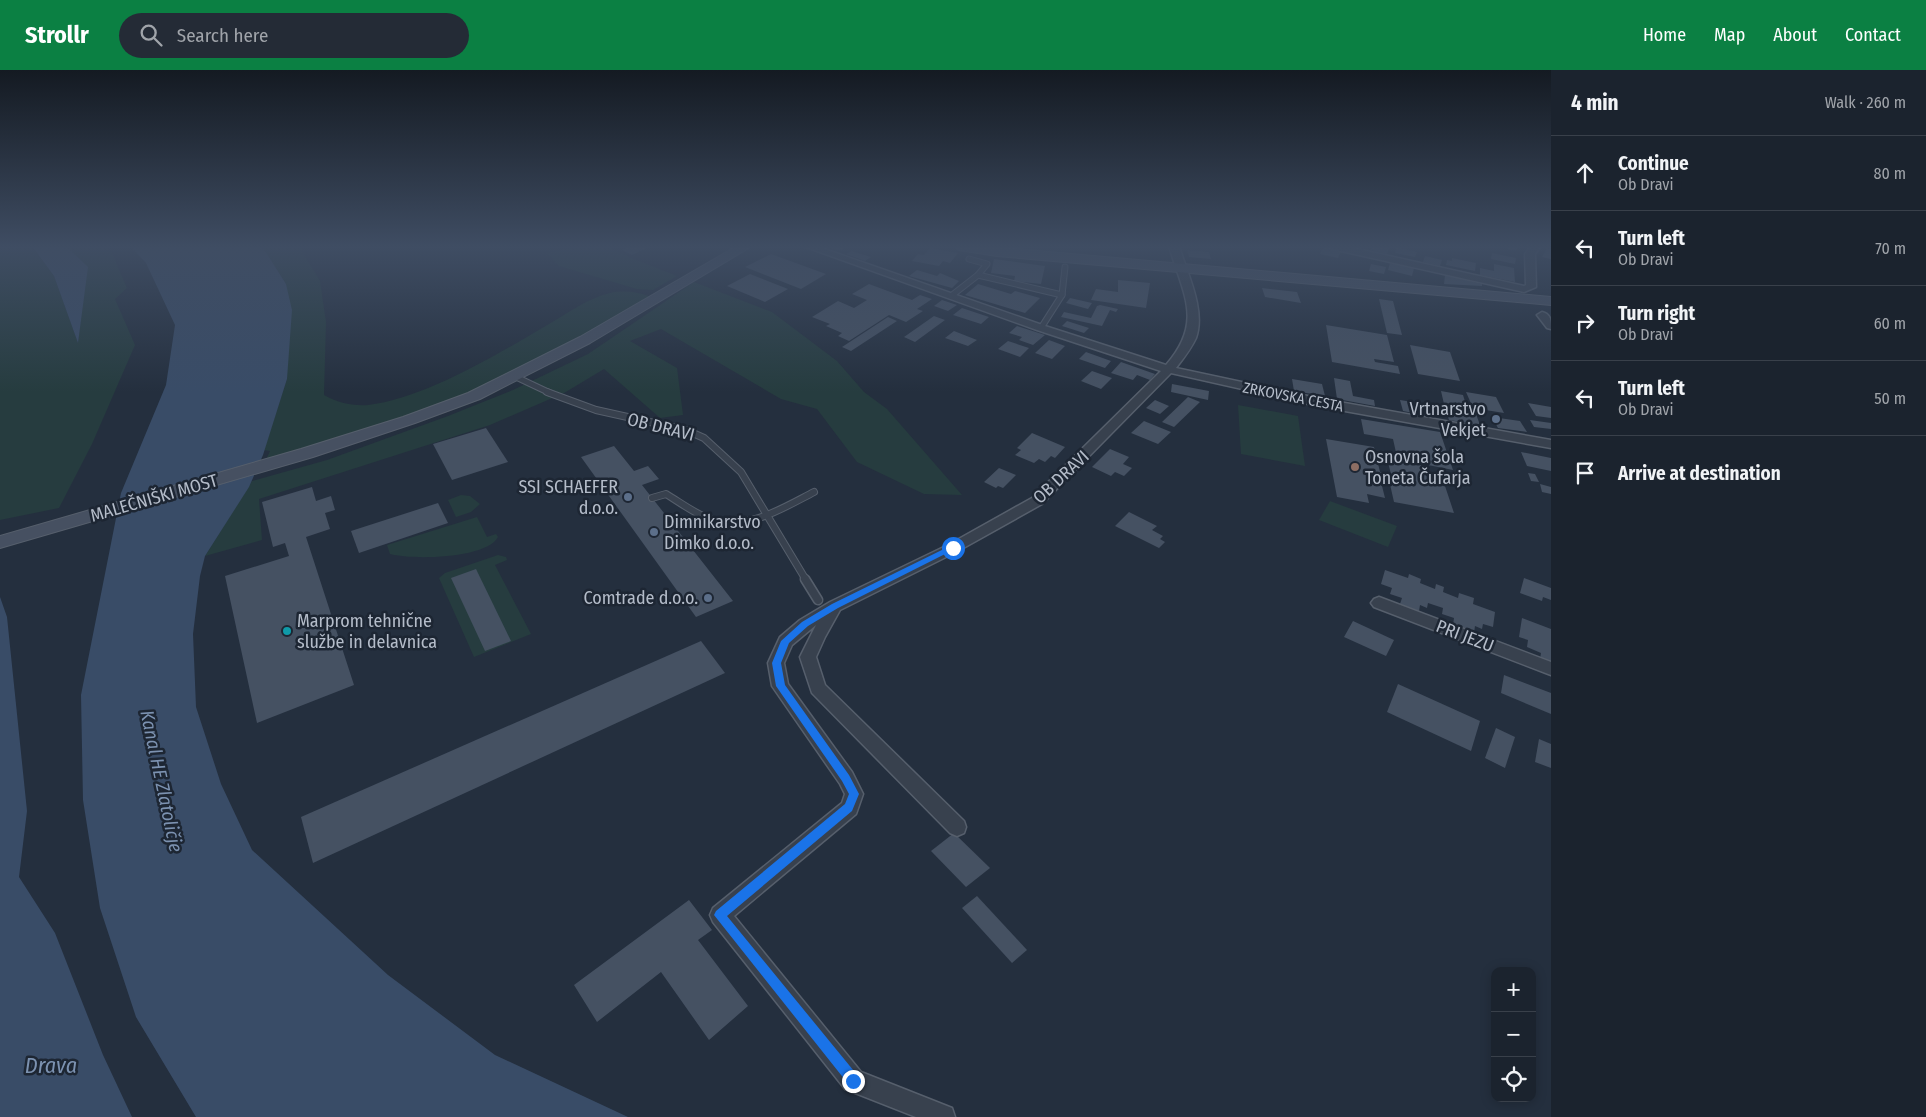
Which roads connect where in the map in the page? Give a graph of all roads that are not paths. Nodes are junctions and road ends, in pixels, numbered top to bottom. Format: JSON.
{"nodes":[{"id":1,"x":664,"y":295,"type":"edge"},
{"id":2,"x":948,"y":295,"type":"edge"},
{"id":3,"x":1061,"y":295,"type":"edge"},
{"id":4,"x":1188,"y":295,"type":"edge"},
{"id":5,"x":1480,"y":295,"type":"edge"},
{"id":6,"x":951,"y":296,"type":"joint"},
{"id":7,"x":1551,"y":301,"type":"edge"},
{"id":8,"x":1542,"y":315,"type":"dead end"},
{"id":9,"x":1551,"y":326,"type":"edge"},
{"id":10,"x":1041,"y":328,"type":"junction"},
{"id":11,"x":1169,"y":369,"type":"junction"},
{"id":12,"x":514,"y":376,"type":"junction"},
{"id":13,"x":1551,"y":444,"type":"edge"},
{"id":14,"x":814,"y":492,"type":"dead end"},
{"id":15,"x":652,"y":498,"type":"dead end"},
{"id":16,"x":766,"y":516,"type":"junction"},
{"id":17,"x":0,"y":542,"type":"edge"},
{"id":18,"x":826,"y":603,"type":"junction"},
{"id":19,"x":1379,"y":603,"type":"dead end"},
{"id":20,"x":1551,"y":669,"type":"edge"},
{"id":21,"x":957,"y":827,"type":"dead end"},
{"id":22,"x":944,"y":1116,"type":"edge"}],
"edges":[{"from":1,"to":12,"type":"street","name":"MALEČNIŠKI MOST"},
{"from":2,"to":6,"type":"street","name":"ZRKOVSKA CESTA"},
{"from":3,"to":10,"type":"lane"},
{"from":4,"to":11,"type":"street","name":"OB DRAVI"},
{"from":5,"to":7,"type":"street"},
{"from":6,"to":10,"type":"street","name":"ZRKOVSKA CESTA"},
{"from":8,"to":9,"type":"street"},
{"from":10,"to":11,"type":"street","name":"ZRKOVSKA CESTA"},
{"from":11,"to":13,"type":"street","name":"ZRKOVSKA CESTA"},
{"from":11,"to":18,"type":"street","name":"OB DRAVI"},
{"from":12,"to":16,"type":"lane","name":"OB DRAVI"},
{"from":12,"to":17,"type":"street","name":"MALEČNIŠKI MOST"},
{"from":14,"to":16,"type":"lane"},
{"from":15,"to":16,"type":"lane"},
{"from":16,"to":18,"type":"lane","name":"OB DRAVI"},
{"from":18,"to":21,"type":"street"},
{"from":18,"to":22,"type":"street","name":"OB DRAVI"},
{"from":19,"to":20,"type":"street","name":"PRI JEZU"}]}
